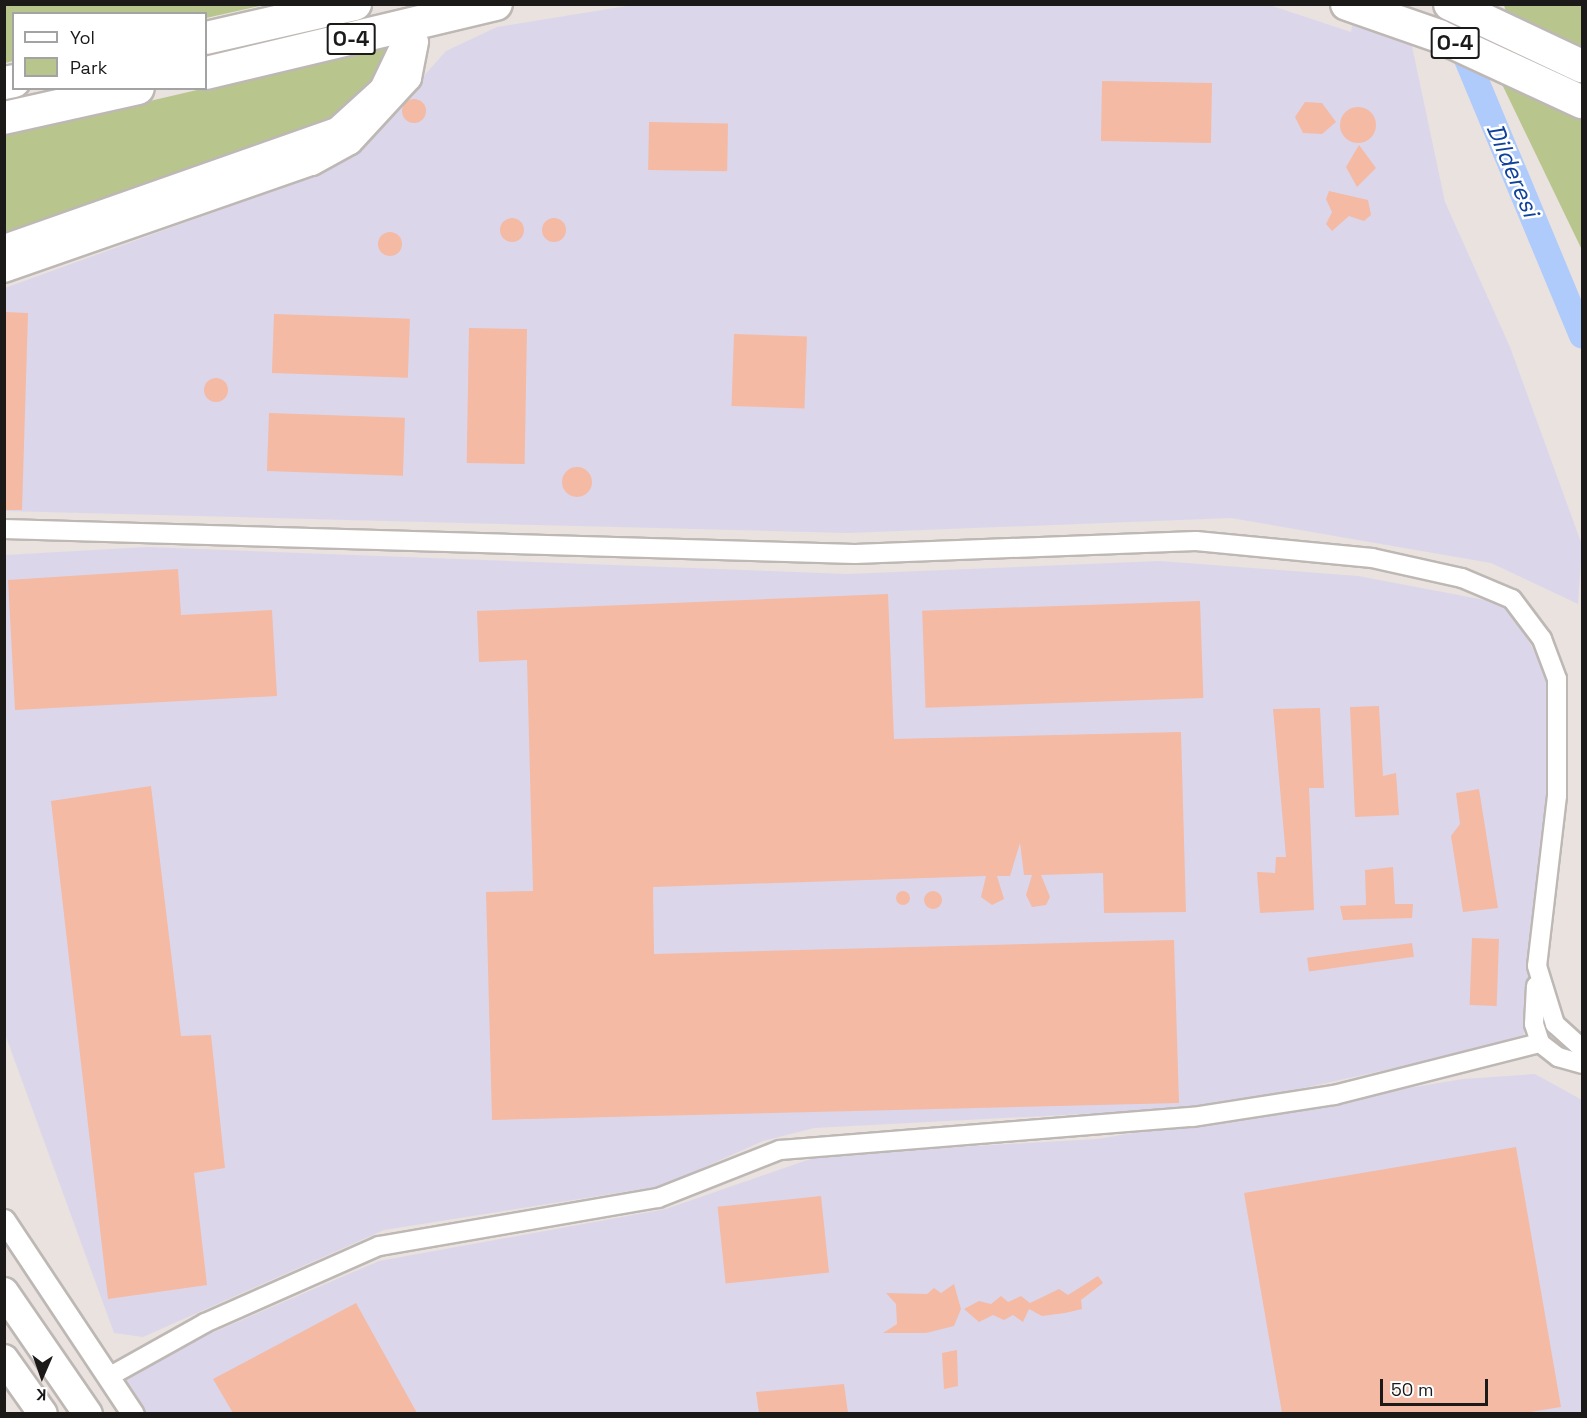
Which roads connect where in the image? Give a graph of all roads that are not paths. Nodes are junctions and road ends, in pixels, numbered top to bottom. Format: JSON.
{"nodes":[{"id":1,"x":355,"y":4,"type":"edge"},
{"id":2,"x":496,"y":4,"type":"edge"},
{"id":3,"x":1347,"y":4,"type":"edge"},
{"id":4,"x":1450,"y":4,"type":"edge"},
{"id":5,"x":207,"y":38,"type":"edge"},
{"id":6,"x":1582,"y":66,"type":"edge"},
{"id":7,"x":207,"y":73,"type":"edge"},
{"id":8,"x":129,"y":90,"type":"edge"},
{"id":9,"x":1571,"y":95,"type":"edge"},
{"id":10,"x":4,"y":118,"type":"edge"},
{"id":11,"x":4,"y":247,"type":"edge"},
{"id":12,"x":4,"y":270,"type":"edge"},
{"id":13,"x":4,"y":529,"type":"edge"},
{"id":14,"x":1537,"y":966,"type":"junction"},
{"id":15,"x":1540,"y":1043,"type":"junction"},
{"id":16,"x":1582,"y":1048,"type":"edge"},
{"id":17,"x":1582,"y":1064,"type":"edge"},
{"id":18,"x":4,"y":1220,"type":"edge"},
{"id":19,"x":4,"y":1292,"type":"edge"},
{"id":20,"x":4,"y":1359,"type":"edge"},
{"id":21,"x":112,"y":1375,"type":"junction"},
{"id":22,"x":43,"y":1413,"type":"edge"},
{"id":23,"x":88,"y":1413,"type":"edge"},
{"id":24,"x":132,"y":1413,"type":"edge"}],
"edges":[{"from":1,"to":5,"type":"highway","number":"O-4"},
{"from":2,"to":7,"type":"highway","number":"O-4"},
{"from":3,"to":9,"type":"highway","number":"O-4"},
{"from":4,"to":6,"type":"highway","number":"O-4"},
{"from":8,"to":10,"type":"highway"},
{"from":11,"to":12,"type":"main road"},
{"from":13,"to":14,"type":"street"},
{"from":14,"to":15,"type":"street"},
{"from":14,"to":16,"type":"street"},
{"from":15,"to":17,"type":"street"},
{"from":15,"to":21,"type":"street"},
{"from":18,"to":21,"type":"street"},
{"from":19,"to":23,"type":"highway"},
{"from":20,"to":22,"type":"highway"},
{"from":21,"to":24,"type":"street"}]}
